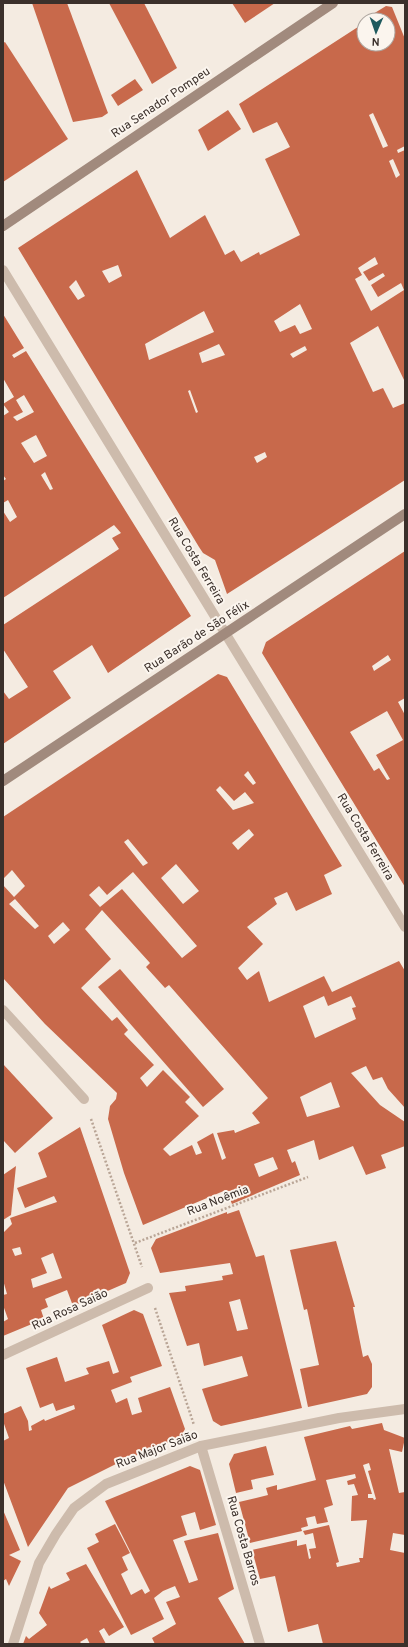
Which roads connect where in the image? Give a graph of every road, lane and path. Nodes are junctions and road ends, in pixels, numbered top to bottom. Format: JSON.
{"nodes":[{"id":1,"x":333,"y":3,"type":"edge"},
{"id":2,"x":3,"y":226,"type":"edge"},
{"id":3,"x":3,"y":270,"type":"edge"},
{"id":4,"x":405,"y":514,"type":"edge"},
{"id":5,"x":226,"y":634,"type":"junction"},
{"id":6,"x":3,"y":781,"type":"edge"},
{"id":7,"x":405,"y":927,"type":"edge"},
{"id":8,"x":3,"y":1010,"type":"edge"},
{"id":9,"x":84,"y":1099,"type":"dead end"},
{"id":10,"x":308,"y":1177,"type":"dead end"},
{"id":11,"x":135,"y":1243,"type":"dead end"},
{"id":12,"x":148,"y":1288,"type":"dead end"},
{"id":13,"x":3,"y":1355,"type":"edge"},
{"id":14,"x":405,"y":1409,"type":"edge"},
{"id":15,"x":201,"y":1446,"type":"junction"},
{"id":16,"x":13,"y":1644,"type":"edge"},
{"id":17,"x":260,"y":1644,"type":"edge"}],
"edges":[{"from":1,"to":2,"type":"street","name":"Rua Senador Pompeu"},
{"from":3,"to":5,"type":"street","name":"Rua Costa Ferreira"},
{"from":4,"to":5,"type":"street","name":"Rua Barão de São Félix"},
{"from":5,"to":6,"type":"street","name":"Rua Barão de São Félix"},
{"from":5,"to":7,"type":"street","name":"Rua Costa Ferreira"},
{"from":8,"to":9,"type":"street"},
{"from":10,"to":11,"type":"path","name":"Rua Noêmia"},
{"from":12,"to":13,"type":"street","name":"Rua Rosa Saião"},
{"from":14,"to":15,"type":"street","name":"Rua Major Saião"},
{"from":15,"to":16,"type":"street","name":"Rua Major Saião"},
{"from":15,"to":17,"type":"street","name":"Rua Costa Barros"}]}
